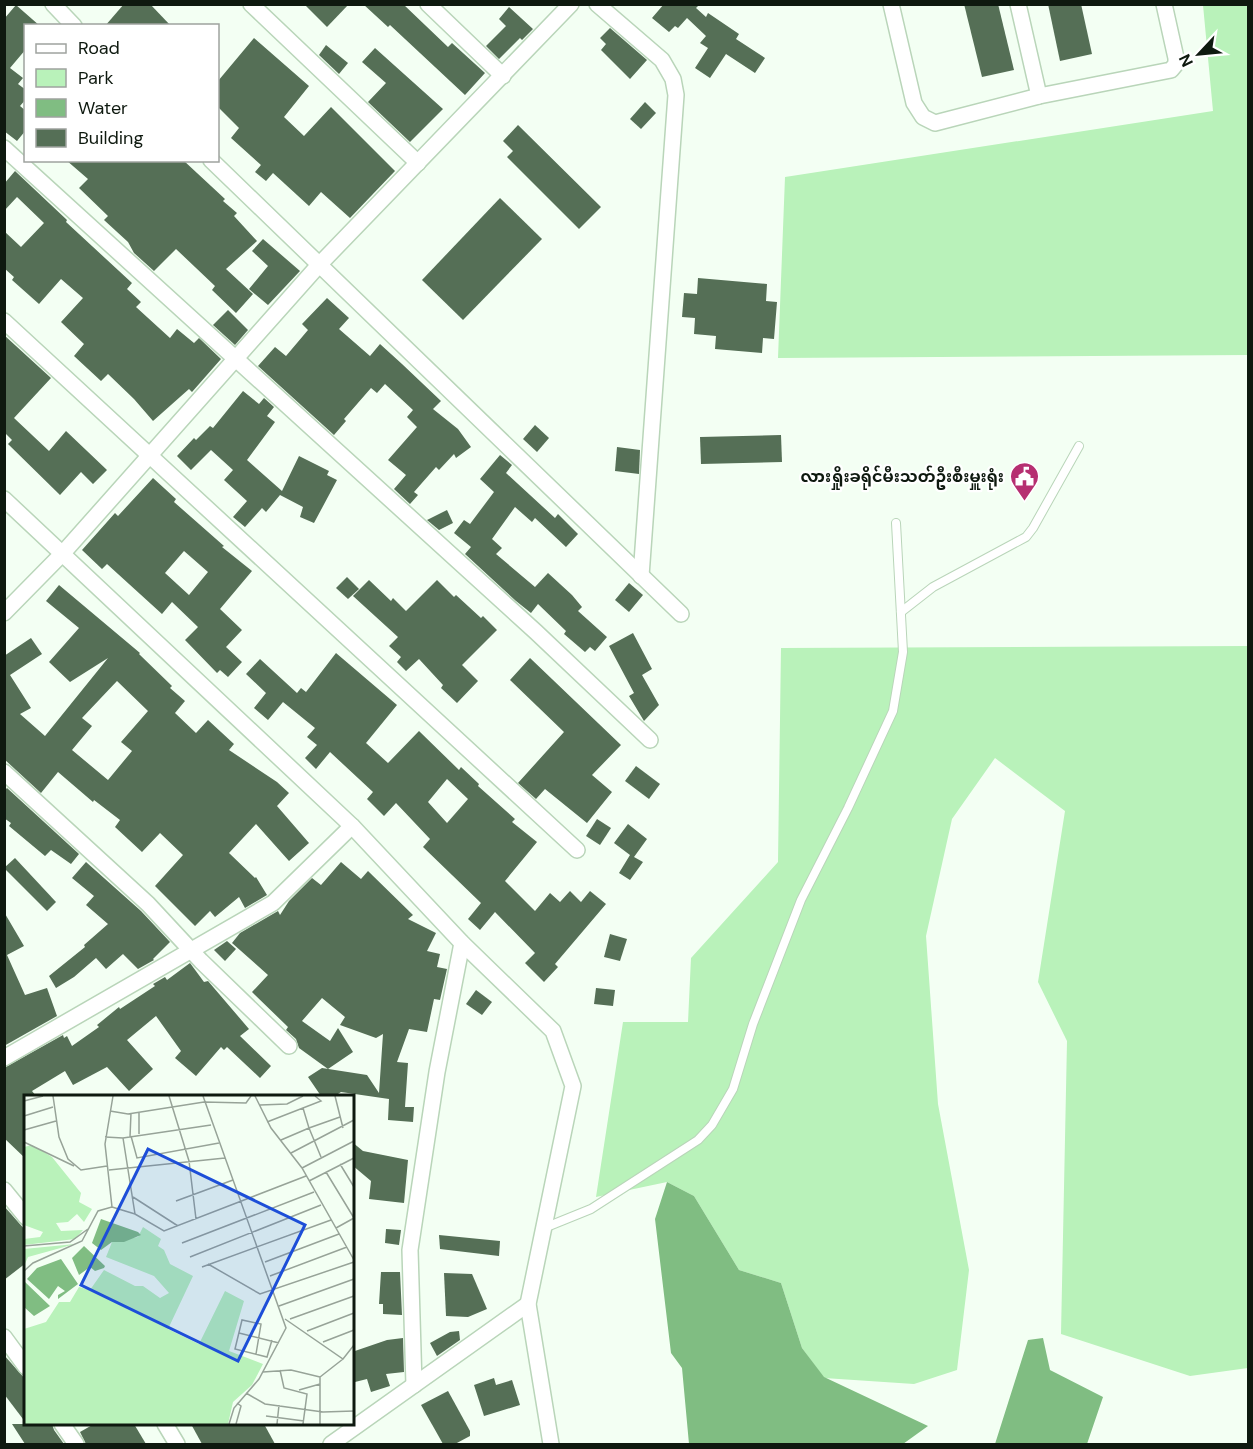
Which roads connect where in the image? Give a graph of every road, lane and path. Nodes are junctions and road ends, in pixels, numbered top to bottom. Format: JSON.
{"nodes":[{"id":1,"x":53,"y":4,"type":"edge"},
{"id":2,"x":251,"y":4,"type":"edge"},
{"id":3,"x":428,"y":4,"type":"edge"},
{"id":4,"x":571,"y":4,"type":"edge"},
{"id":5,"x":597,"y":4,"type":"edge"},
{"id":6,"x":891,"y":4,"type":"edge"},
{"id":7,"x":1018,"y":4,"type":"edge"},
{"id":8,"x":1164,"y":4,"type":"edge"},
{"id":9,"x":72,"y":24,"type":"edge"},
{"id":10,"x":503,"y":76,"type":"junction"},
{"id":11,"x":1039,"y":96,"type":"junction"},
{"id":12,"x":4,"y":148,"type":"edge"},
{"id":13,"x":213,"y":162,"type":"edge"},
{"id":14,"x":418,"y":163,"type":"junction"},
{"id":15,"x":318,"y":266,"type":"junction"},
{"id":16,"x":4,"y":321,"type":"edge"},
{"id":17,"x":236,"y":358,"type":"junction"},
{"id":18,"x":1078,"y":446,"type":"dead end"},
{"id":19,"x":149,"y":455,"type":"junction"},
{"id":20,"x":4,"y":499,"type":"edge"},
{"id":21,"x":896,"y":523,"type":"dead end"},
{"id":22,"x":63,"y":553,"type":"junction"},
{"id":23,"x":641,"y":576,"type":"junction"},
{"id":24,"x":901,"y":612,"type":"junction"},
{"id":25,"x":4,"y":613,"type":"edge"},
{"id":26,"x":681,"y":614,"type":"dead end"},
{"id":27,"x":650,"y":740,"type":"dead end"},
{"id":28,"x":4,"y":772,"type":"edge"},
{"id":29,"x":352,"y":826,"type":"junction"},
{"id":30,"x":577,"y":850,"type":"dead end"},
{"id":31,"x":462,"y":943,"type":"junction"},
{"id":32,"x":191,"y":949,"type":"junction"},
{"id":33,"x":289,"y":1046,"type":"dead end"},
{"id":34,"x":4,"y":1058,"type":"edge"},
{"id":35,"x":4,"y":1190,"type":"edge"},
{"id":36,"x":24,"y":1215,"type":"edge"},
{"id":37,"x":544,"y":1228,"type":"junction"},
{"id":38,"x":528,"y":1304,"type":"junction"},
{"id":39,"x":4,"y":1337,"type":"edge"},
{"id":40,"x":24,"y":1364,"type":"edge"},
{"id":41,"x":414,"y":1385,"type":"junction"},
{"id":42,"x":64,"y":1425,"type":"edge"},
{"id":43,"x":166,"y":1425,"type":"edge"},
{"id":44,"x":76,"y":1444,"type":"edge"},
{"id":45,"x":177,"y":1444,"type":"edge"},
{"id":46,"x":331,"y":1444,"type":"edge"},
{"id":47,"x":551,"y":1444,"type":"edge"}],
"edges":[{"from":1,"to":9,"type":"street"},
{"from":2,"to":14,"type":"street"},
{"from":3,"to":10,"type":"street"},
{"from":4,"to":10,"type":"street"},
{"from":5,"to":23,"type":"street"},
{"from":6,"to":11,"type":"street"},
{"from":7,"to":11,"type":"street"},
{"from":8,"to":11,"type":"street"},
{"from":10,"to":14,"type":"street"},
{"from":12,"to":17,"type":"street"},
{"from":13,"to":15,"type":"street"},
{"from":14,"to":15,"type":"street"},
{"from":15,"to":17,"type":"street"},
{"from":15,"to":23,"type":"street"},
{"from":16,"to":19,"type":"street"},
{"from":17,"to":19,"type":"street"},
{"from":17,"to":27,"type":"street"},
{"from":18,"to":24,"type":"lane"},
{"from":19,"to":22,"type":"street"},
{"from":19,"to":30,"type":"street"},
{"from":20,"to":22,"type":"street"},
{"from":21,"to":24,"type":"lane"},
{"from":22,"to":25,"type":"street"},
{"from":22,"to":29,"type":"street"},
{"from":23,"to":26,"type":"street"},
{"from":24,"to":37,"type":"lane"},
{"from":28,"to":32,"type":"street"},
{"from":29,"to":31,"type":"street"},
{"from":29,"to":32,"type":"street"},
{"from":31,"to":37,"type":"street"},
{"from":31,"to":41,"type":"street"},
{"from":32,"to":33,"type":"street"},
{"from":32,"to":34,"type":"street"},
{"from":35,"to":36,"type":"street"},
{"from":37,"to":38,"type":"street"},
{"from":38,"to":41,"type":"street"},
{"from":38,"to":47,"type":"street"},
{"from":39,"to":40,"type":"street"},
{"from":41,"to":46,"type":"street"},
{"from":42,"to":44,"type":"street"},
{"from":43,"to":45,"type":"street"}]}
